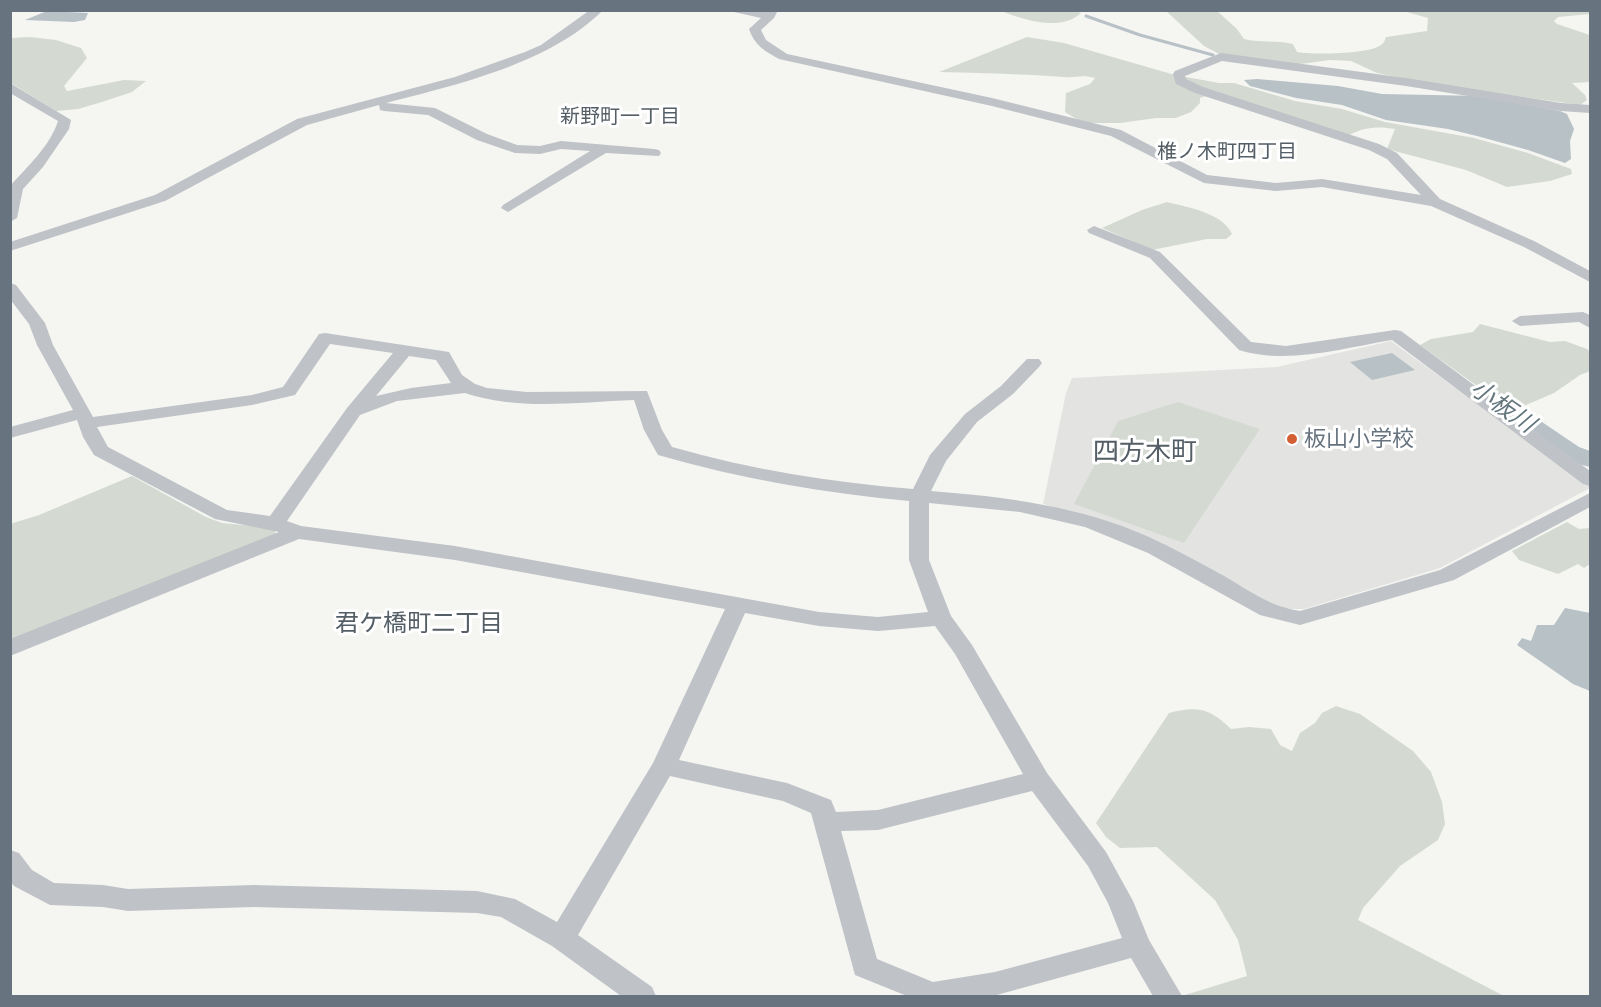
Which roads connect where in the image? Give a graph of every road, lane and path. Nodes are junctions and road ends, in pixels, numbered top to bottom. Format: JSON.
{"nodes":[{"id":1,"x":598,"y":10,"type":"edge"},
{"id":2,"x":730,"y":10,"type":"edge"},
{"id":3,"x":772,"y":13,"type":"edge"},
{"id":4,"x":11,"y":87,"type":"edge"},
{"id":5,"x":370,"y":104,"type":"junction"},
{"id":6,"x":1590,"y":109,"type":"edge"},
{"id":7,"x":603,"y":149,"type":"junction"},
{"id":8,"x":654,"y":153,"type":"dead end"},
{"id":9,"x":14,"y":184,"type":"edge"},
{"id":10,"x":1435,"y":202,"type":"junction"},
{"id":11,"x":508,"y":208,"type":"dead end"},
{"id":12,"x":10,"y":218,"type":"edge"},
{"id":13,"x":1094,"y":230,"type":"dead end"},
{"id":14,"x":10,"y":247,"type":"edge"},
{"id":15,"x":1590,"y":277,"type":"edge"},
{"id":16,"x":10,"y":288,"type":"edge"},
{"id":17,"x":1520,"y":321,"type":"dead end"},
{"id":18,"x":1590,"y":323,"type":"edge"},
{"id":19,"x":406,"y":349,"type":"junction"},
{"id":20,"x":1033,"y":363,"type":"dead end"},
{"id":21,"x":468,"y":387,"type":"junction"},
{"id":22,"x":353,"y":412,"type":"junction"},
{"id":23,"x":85,"y":418,"type":"junction"},
{"id":24,"x":10,"y":433,"type":"edge"},
{"id":25,"x":1590,"y":480,"type":"edge"},
{"id":26,"x":919,"y":496,"type":"junction"},
{"id":27,"x":1590,"y":499,"type":"edge"},
{"id":28,"x":274,"y":523,"type":"junction"},
{"id":29,"x":297,"y":532,"type":"junction"},
{"id":30,"x":738,"y":605,"type":"junction"},
{"id":31,"x":941,"y":618,"type":"junction"},
{"id":32,"x":10,"y":648,"type":"edge"},
{"id":33,"x":664,"y":766,"type":"junction"},
{"id":34,"x":1038,"y":780,"type":"junction"},
{"id":35,"x":827,"y":822,"type":"junction"},
{"id":36,"x":10,"y":860,"type":"edge"},
{"id":37,"x":562,"y":938,"type":"junction"},
{"id":38,"x":1138,"y":945,"type":"junction"},
{"id":39,"x":1000,"y":990,"type":"edge"},
{"id":40,"x":642,"y":996,"type":"edge"},
{"id":41,"x":1168,"y":996,"type":"edge"}],
"edges":[{"from":1,"to":5,"type":"street"},
{"from":2,"to":3,"type":"street"},
{"from":3,"to":10,"type":"street"},
{"from":4,"to":9,"type":"street"},
{"from":5,"to":7,"type":"street"},
{"from":5,"to":14,"type":"street"},
{"from":6,"to":10,"type":"street"},
{"from":7,"to":8,"type":"street"},
{"from":7,"to":11,"type":"street"},
{"from":9,"to":12,"type":"street"},
{"from":10,"to":15,"type":"street"},
{"from":13,"to":25,"type":"street"},
{"from":16,"to":23,"type":"street"},
{"from":17,"to":18,"type":"street"},
{"from":19,"to":21,"type":"street"},
{"from":19,"to":22,"type":"street"},
{"from":19,"to":23,"type":"street"},
{"from":20,"to":26,"type":"street"},
{"from":21,"to":22,"type":"street"},
{"from":21,"to":26,"type":"street"},
{"from":22,"to":28,"type":"street"},
{"from":23,"to":24,"type":"street"},
{"from":23,"to":28,"type":"street"},
{"from":26,"to":27,"type":"street"},
{"from":26,"to":31,"type":"street"},
{"from":28,"to":29,"type":"street"},
{"from":29,"to":30,"type":"street"},
{"from":29,"to":32,"type":"street"},
{"from":30,"to":31,"type":"street"},
{"from":30,"to":33,"type":"street"},
{"from":31,"to":34,"type":"street"},
{"from":33,"to":35,"type":"street"},
{"from":33,"to":37,"type":"street"},
{"from":34,"to":35,"type":"street"},
{"from":34,"to":38,"type":"street"},
{"from":35,"to":39,"type":"street"},
{"from":36,"to":37,"type":"street"},
{"from":37,"to":40,"type":"street"},
{"from":38,"to":39,"type":"street"},
{"from":38,"to":41,"type":"street"}]}
